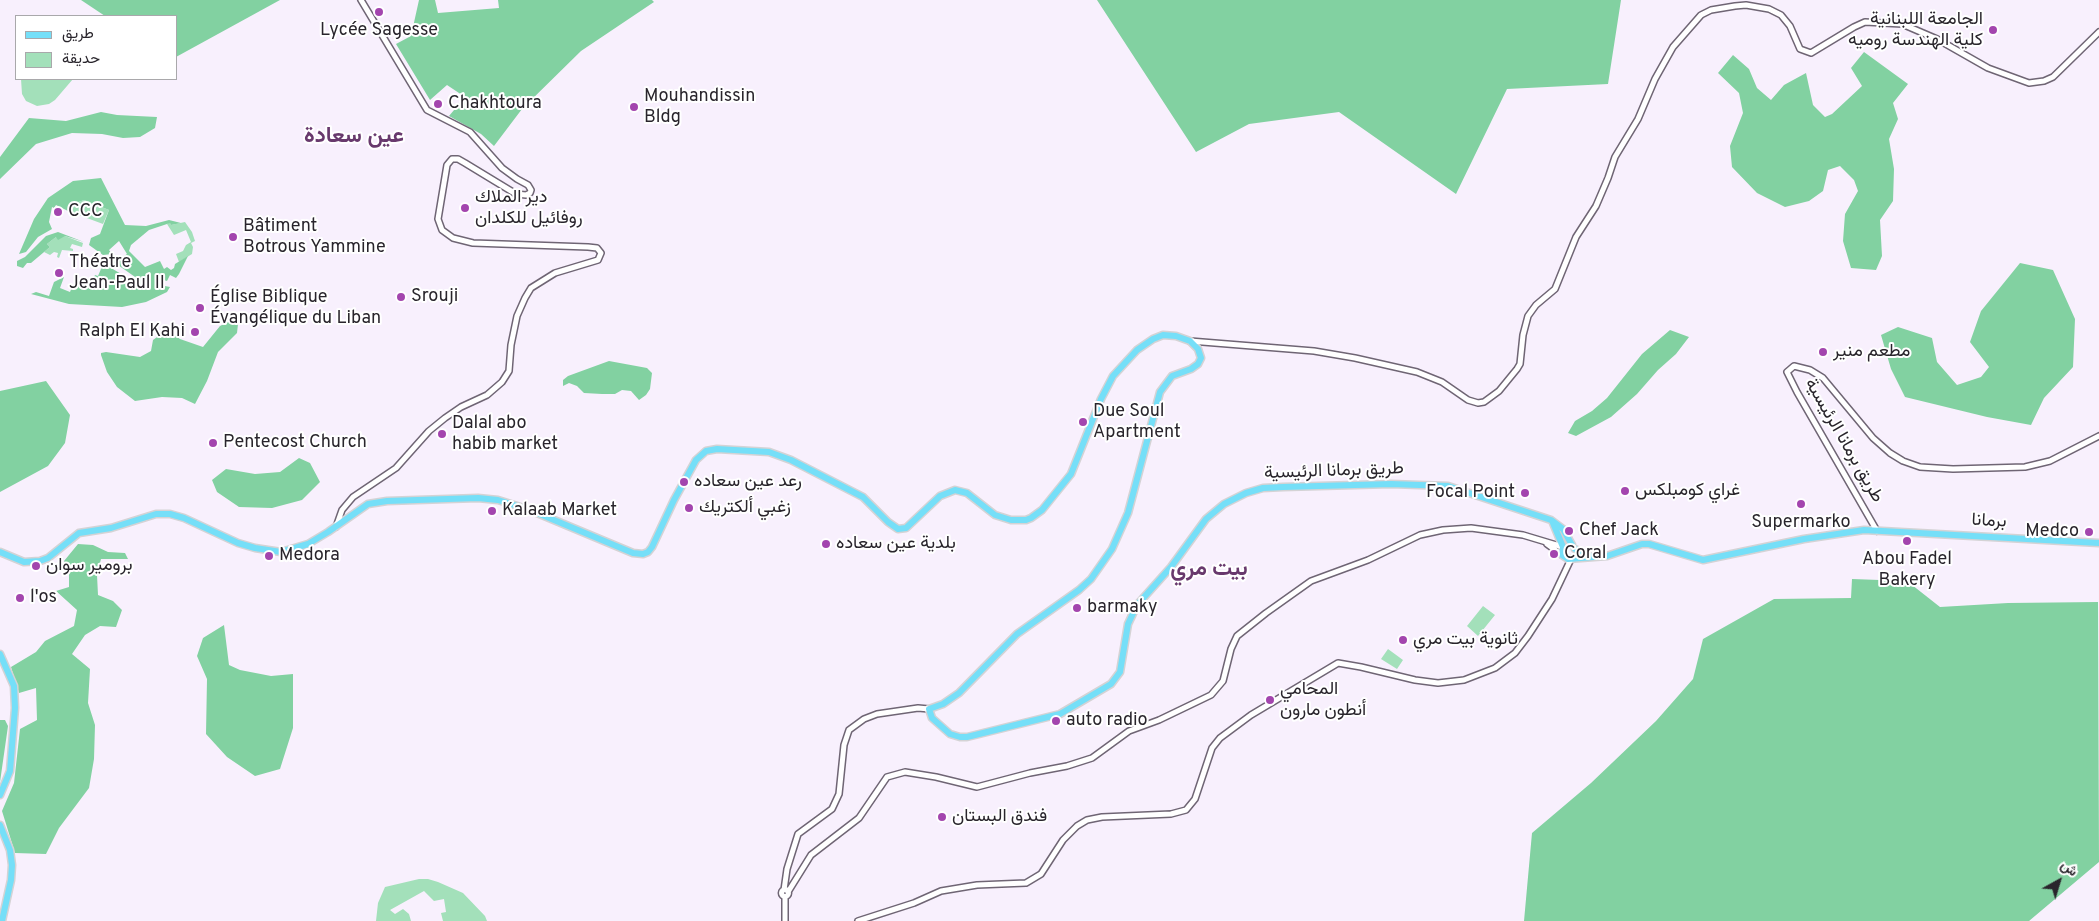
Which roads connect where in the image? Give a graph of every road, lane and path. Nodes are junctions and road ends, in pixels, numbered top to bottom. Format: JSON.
{"nodes":[{"id":1,"x":361,"y":0,"type":"edge"},
{"id":2,"x":2099,"y":32,"type":"edge"},
{"id":3,"x":1190,"y":341,"type":"junction"},
{"id":4,"x":2099,"y":436,"type":"edge"},
{"id":5,"x":1551,"y":520,"type":"junction"},
{"id":6,"x":336,"y":527,"type":"junction"},
{"id":7,"x":1877,"y":531,"type":"junction"},
{"id":8,"x":1542,"y":541,"type":"junction"},
{"id":9,"x":2099,"y":543,"type":"edge"},
{"id":10,"x":1563,"y":547,"type":"junction"},
{"id":11,"x":1573,"y":547,"type":"junction"},
{"id":12,"x":0,"y":552,"type":"edge"},
{"id":13,"x":1591,"y":556,"type":"junction"},
{"id":14,"x":1568,"y":558,"type":"junction"},
{"id":15,"x":0,"y":654,"type":"edge"},
{"id":16,"x":931,"y":709,"type":"junction"},
{"id":17,"x":0,"y":795,"type":"edge"},
{"id":18,"x":0,"y":825,"type":"edge"},
{"id":19,"x":786,"y":893,"type":"junction"},
{"id":20,"x":2,"y":921,"type":"edge"},
{"id":21,"x":785,"y":921,"type":"edge"},
{"id":22,"x":858,"y":921,"type":"edge"}],
"edges":[{"from":1,"to":6,"type":"street"},
{"from":2,"to":3,"type":"street"},
{"from":3,"to":6,"type":"main road"},
{"from":3,"to":16,"type":"main road"},
{"from":4,"to":7,"type":"street","name":"طريق برمانا الرئيسية"},
{"from":5,"to":10,"type":"main road"},
{"from":5,"to":11,"type":"main road","name":"طريق برمانا الرئيسية"},
{"from":5,"to":16,"type":"main road","name":"طريق برمانا الرئيسية"},
{"from":6,"to":12,"type":"main road"},
{"from":7,"to":9,"type":"main road","name":"برمانا"},
{"from":7,"to":13,"type":"main road","name":"طريق برمانا الرئيسية"},
{"from":8,"to":10,"type":"street"},
{"from":8,"to":14,"type":"street"},
{"from":8,"to":19,"type":"street"},
{"from":10,"to":11,"type":"main road"},
{"from":10,"to":14,"type":"main road"},
{"from":11,"to":13,"type":"main road"},
{"from":11,"to":14,"type":"main road"},
{"from":13,"to":14,"type":"main road","name":"طريق برمانا الرئيسية"},
{"from":14,"to":22,"type":"street"},
{"from":15,"to":17,"type":"main road"},
{"from":16,"to":19,"type":"street"},
{"from":18,"to":20,"type":"main road"},
{"from":19,"to":21,"type":"street"}]}
